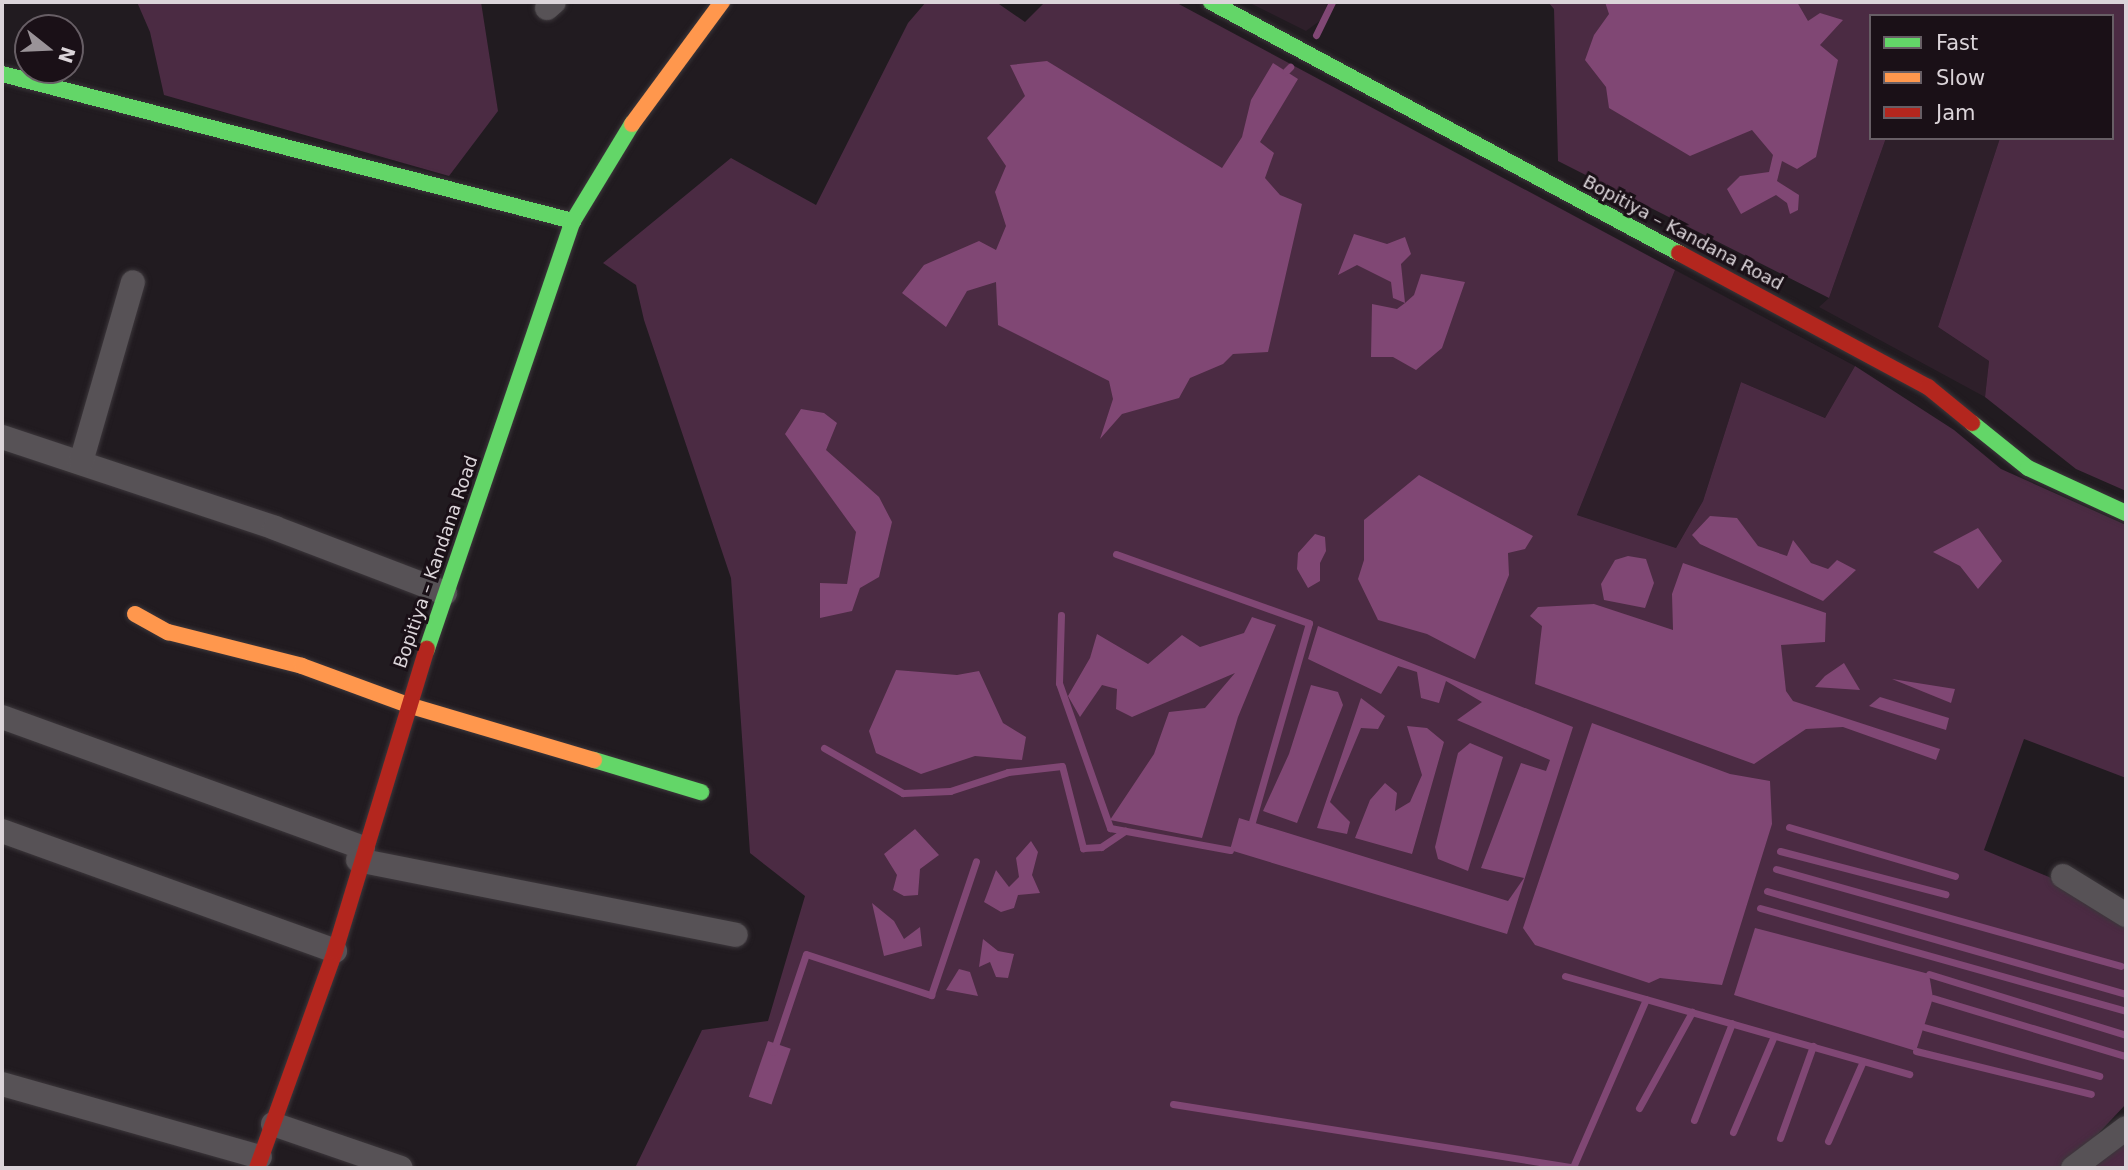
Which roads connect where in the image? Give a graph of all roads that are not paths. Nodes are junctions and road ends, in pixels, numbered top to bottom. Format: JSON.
{"nodes":[{"id":1,"x":722,"y":2,"type":"edge"},
{"id":2,"x":1211,"y":2,"type":"edge"},
{"id":3,"x":2,"y":74,"type":"edge"},
{"id":4,"x":573,"y":221,"type":"junction"},
{"id":5,"x":133,"y":282,"type":"dead end"},
{"id":6,"x":2,"y":437,"type":"edge"},
{"id":7,"x":81,"y":462,"type":"junction"},
{"id":8,"x":2126,"y":513,"type":"edge"},
{"id":9,"x":445,"y":593,"type":"junction"},
{"id":10,"x":135,"y":614,"type":"dead end"},
{"id":11,"x":408,"y":705,"type":"junction"},
{"id":12,"x":2,"y":717,"type":"edge"},
{"id":13,"x":701,"y":792,"type":"dead end"},
{"id":14,"x":2,"y":831,"type":"edge"},
{"id":15,"x":361,"y":854,"type":"junction"},
{"id":16,"x":2063,"y":876,"type":"dead end"},
{"id":17,"x":2126,"y":915,"type":"edge"},
{"id":18,"x":736,"y":935,"type":"dead end"},
{"id":19,"x":335,"y":951,"type":"junction"},
{"id":20,"x":2,"y":1084,"type":"edge"},
{"id":21,"x":273,"y":1124,"type":"junction"},
{"id":22,"x":2126,"y":1128,"type":"edge"},
{"id":23,"x":258,"y":1163,"type":"edge"},
{"id":24,"x":401,"y":1168,"type":"edge"},
{"id":25,"x":2073,"y":1168,"type":"edge"}],
"edges":[{"from":1,"to":4,"type":"street","name":"Bopitiya – Kandana Road"},
{"from":2,"to":8,"type":"street","name":"Bopitiya – Kandana Road"},
{"from":3,"to":4,"type":"street"},
{"from":4,"to":9,"type":"street","name":"Bopitiya – Kandana Road"},
{"from":5,"to":7,"type":"street"},
{"from":6,"to":7,"type":"street"},
{"from":7,"to":9,"type":"street"},
{"from":9,"to":11,"type":"street","name":"Bopitiya – Kandana Road"},
{"from":10,"to":11,"type":"street"},
{"from":11,"to":13,"type":"street"},
{"from":11,"to":15,"type":"street","name":"Bopitiya – Kandana Road"},
{"from":12,"to":15,"type":"street"},
{"from":14,"to":19,"type":"street"},
{"from":15,"to":18,"type":"street"},
{"from":15,"to":19,"type":"street","name":"Bopitiya – Kandana Road"},
{"from":16,"to":17,"type":"street"},
{"from":19,"to":21,"type":"street","name":"Bopitiya – Kandana Road"},
{"from":20,"to":23,"type":"street"},
{"from":21,"to":23,"type":"street","name":"Bopitiya – Kandana Road"},
{"from":21,"to":24,"type":"street"},
{"from":22,"to":25,"type":"street"}]}
